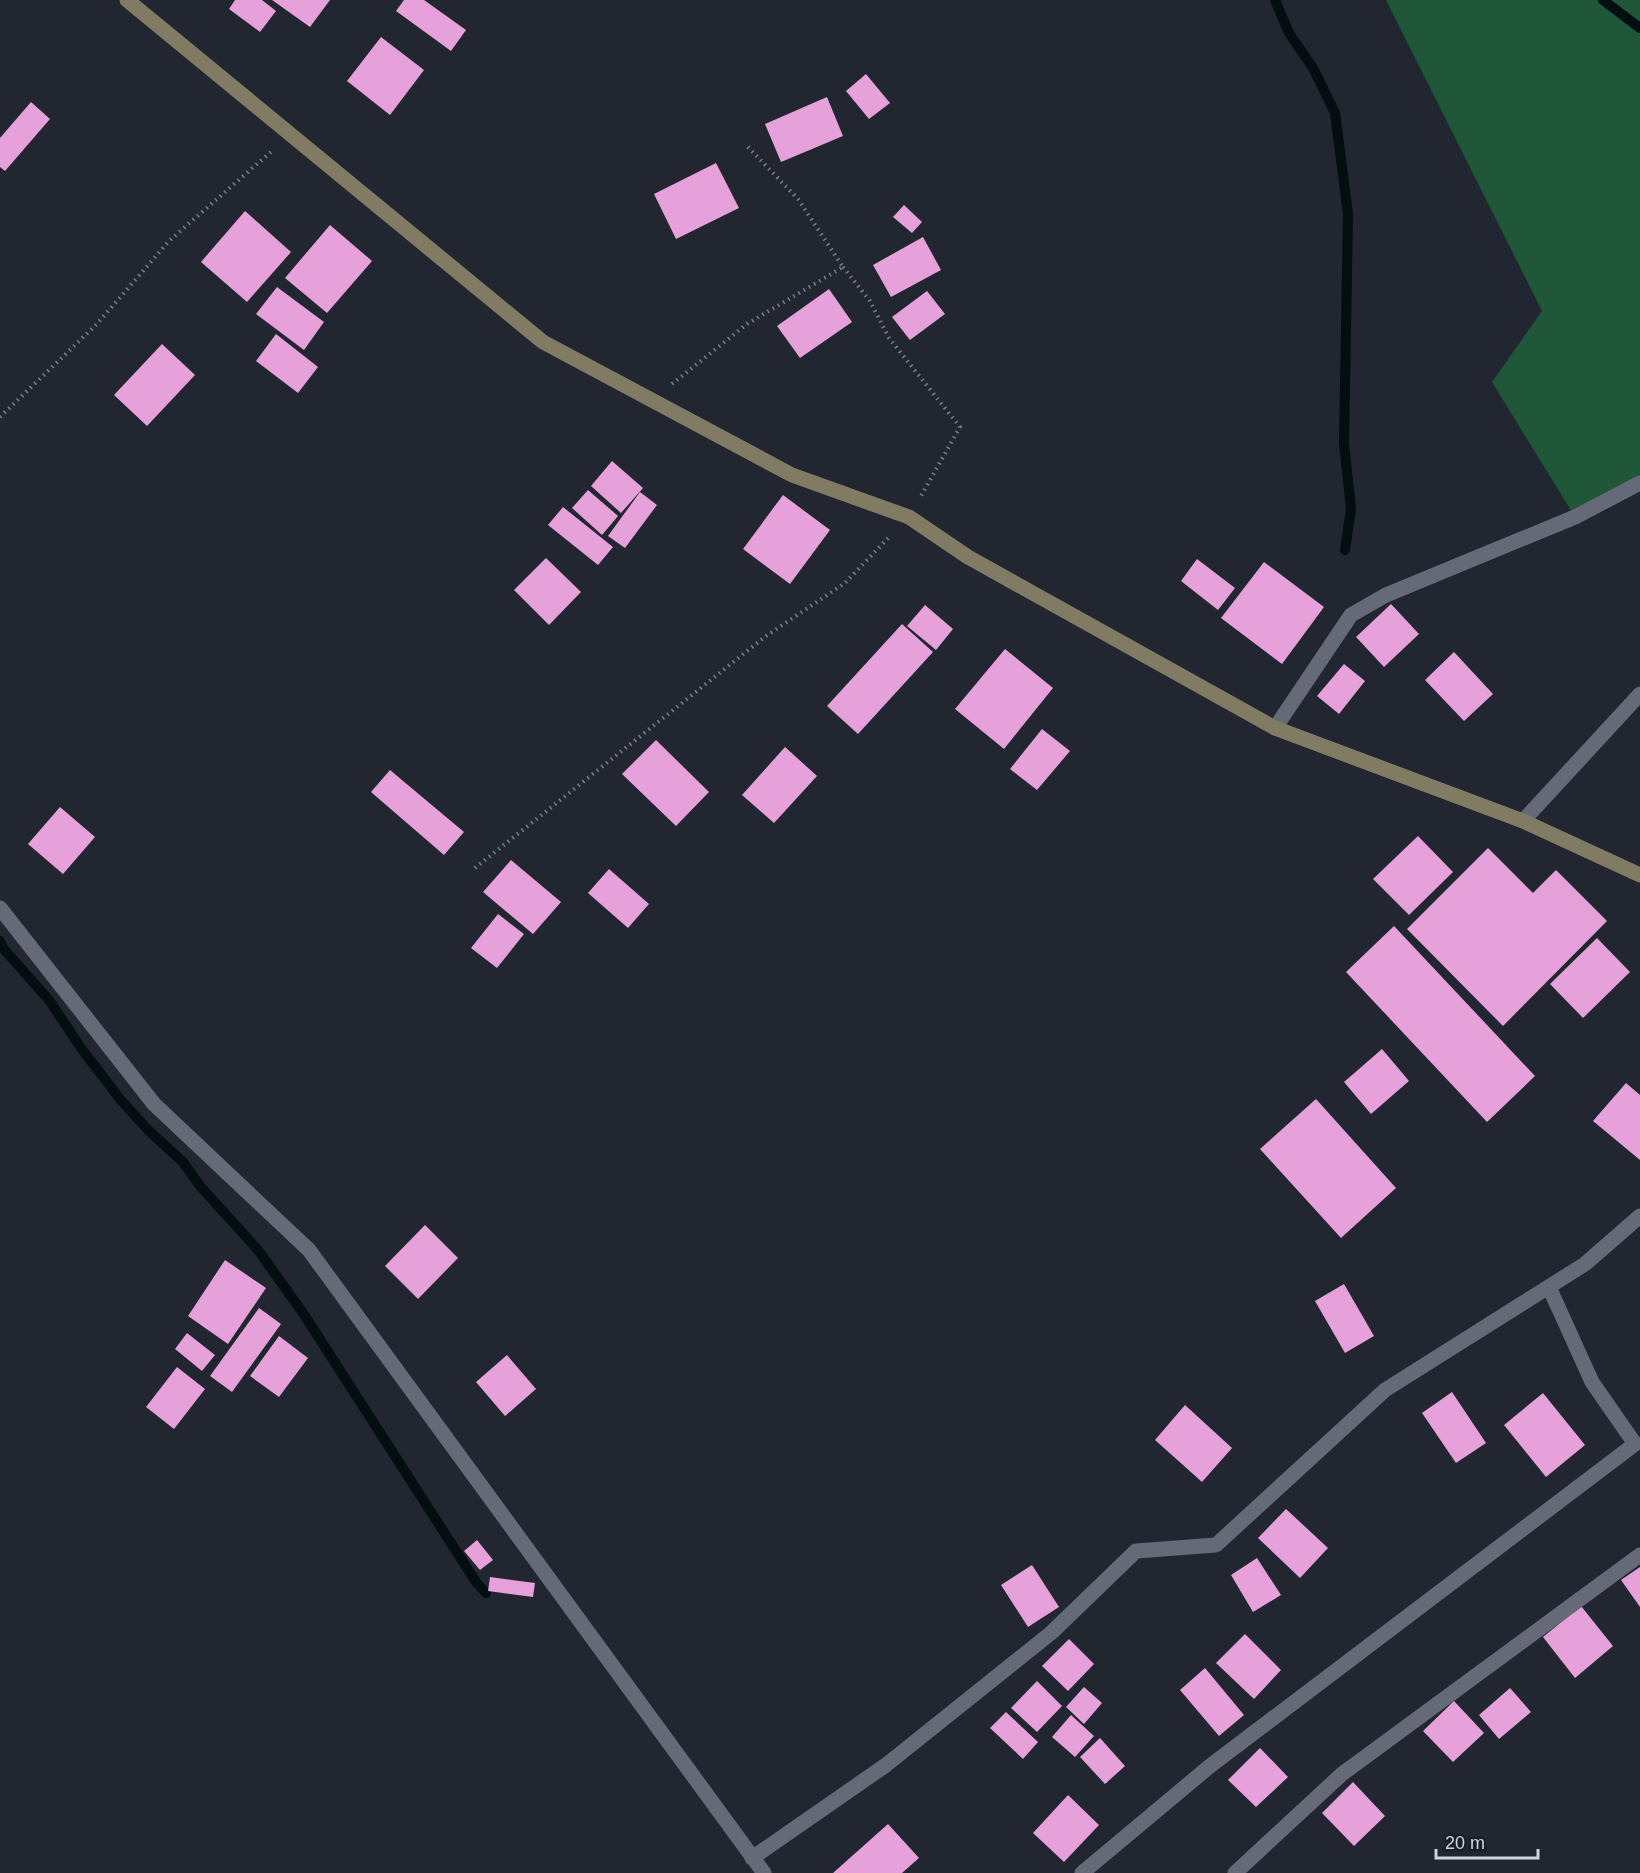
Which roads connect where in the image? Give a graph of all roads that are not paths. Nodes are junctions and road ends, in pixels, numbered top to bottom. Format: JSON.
{"nodes":[{"id":1,"x":127,"y":0,"type":"edge"},
{"id":2,"x":1640,"y":483,"type":"edge"},
{"id":3,"x":1640,"y":694,"type":"edge"},
{"id":4,"x":1275,"y":728,"type":"junction"},
{"id":5,"x":1523,"y":821,"type":"junction"},
{"id":6,"x":1640,"y":875,"type":"edge"},
{"id":7,"x":0,"y":908,"type":"edge"},
{"id":8,"x":1640,"y":1216,"type":"edge"},
{"id":9,"x":1549,"y":1287,"type":"junction"},
{"id":10,"x":1637,"y":1451,"type":"edge"},
{"id":11,"x":1640,"y":1555,"type":"edge"},
{"id":12,"x":752,"y":1858,"type":"junction"},
{"id":13,"x":764,"y":1873,"type":"edge"},
{"id":14,"x":1082,"y":1873,"type":"edge"},
{"id":15,"x":1235,"y":1873,"type":"edge"}],
"edges":[{"from":1,"to":4,"type":"street"},
{"from":2,"to":4,"type":"street"},
{"from":3,"to":5,"type":"street"},
{"from":4,"to":5,"type":"street"},
{"from":5,"to":6,"type":"street"},
{"from":7,"to":12,"type":"street"},
{"from":8,"to":9,"type":"street"},
{"from":9,"to":10,"type":"street"},
{"from":9,"to":12,"type":"street"},
{"from":10,"to":14,"type":"street"},
{"from":11,"to":15,"type":"street"},
{"from":12,"to":13,"type":"street"}]}
